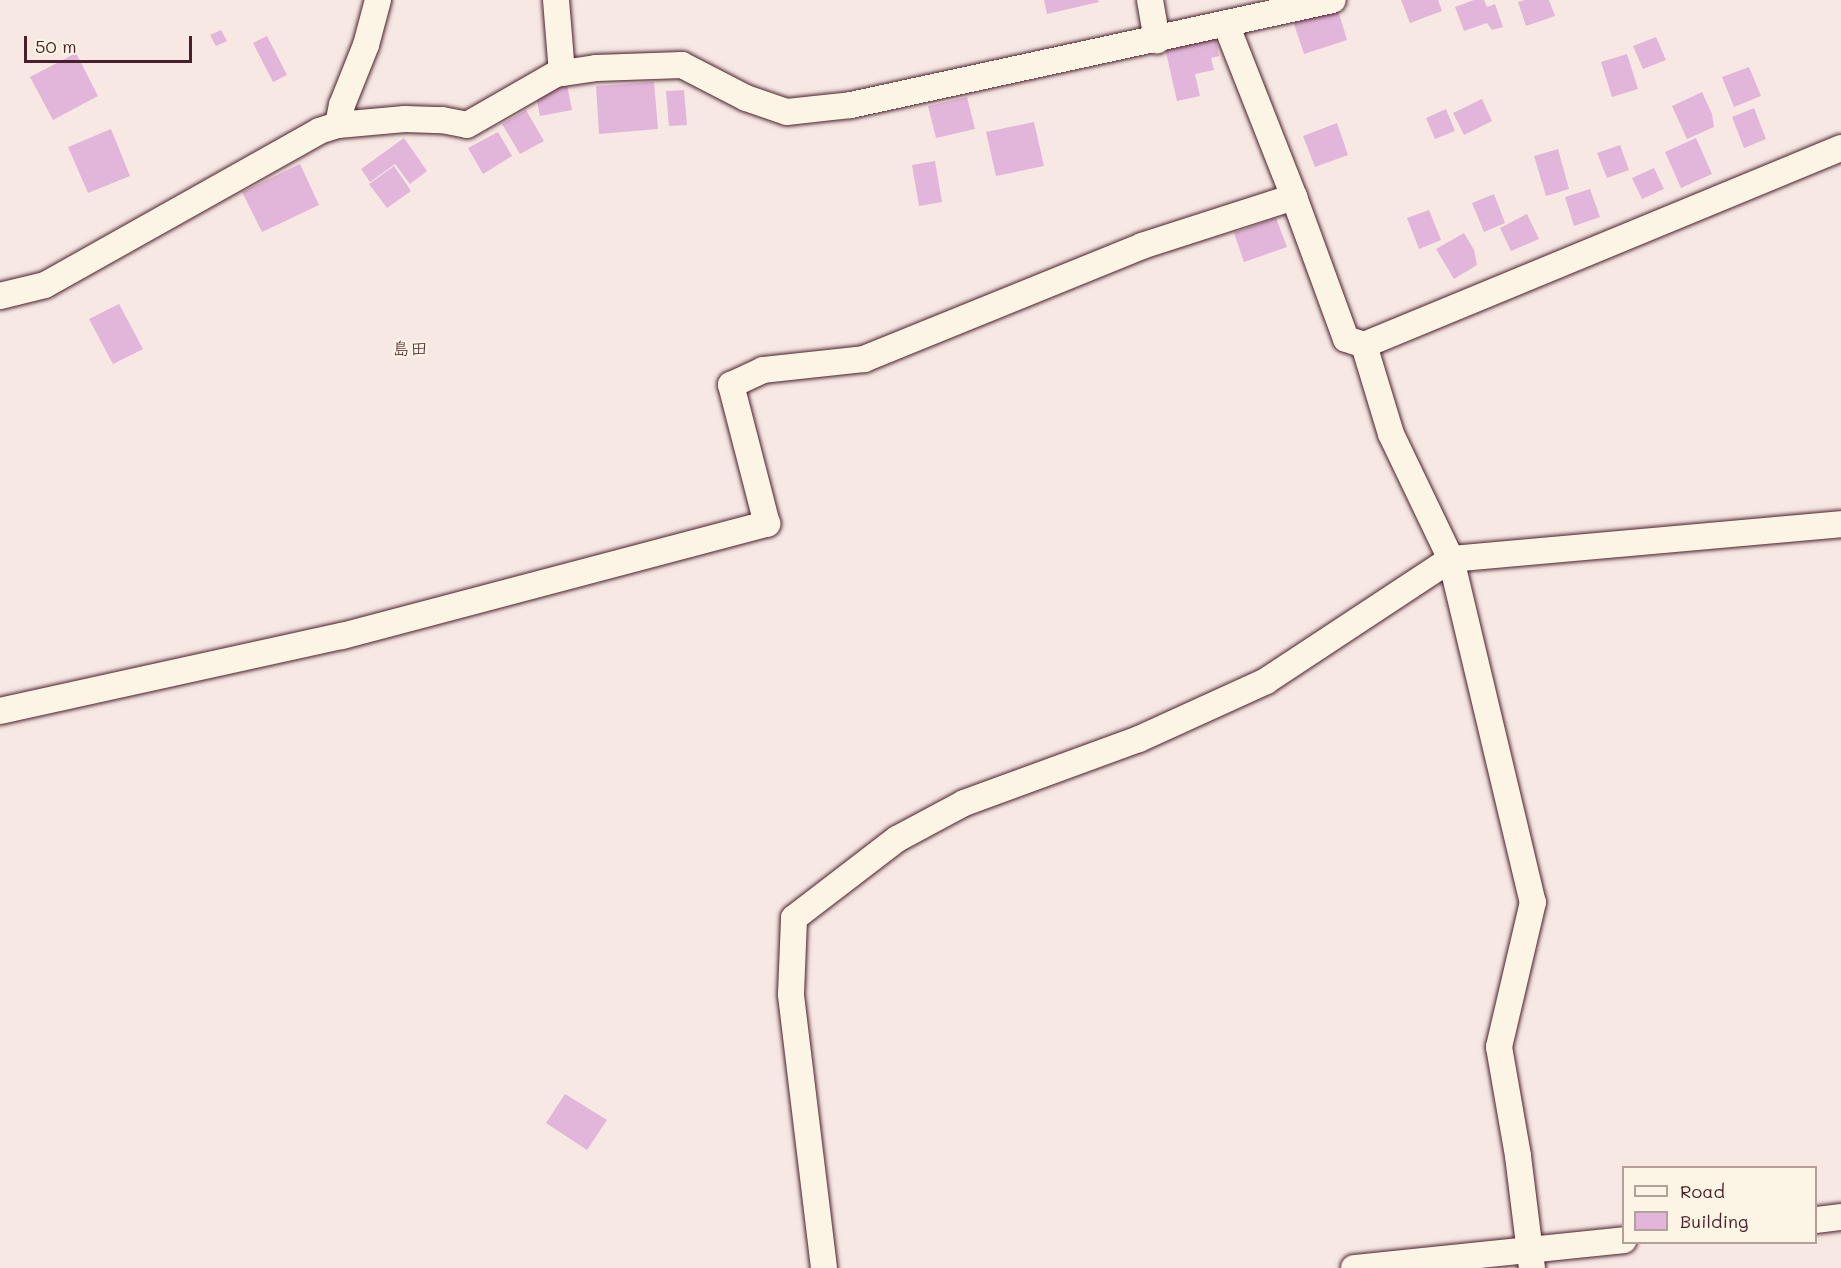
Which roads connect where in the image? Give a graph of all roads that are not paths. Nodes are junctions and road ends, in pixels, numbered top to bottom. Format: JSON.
{"nodes":[{"id":1,"x":378,"y":0,"type":"edge"},
{"id":2,"x":556,"y":0,"type":"edge"},
{"id":3,"x":1150,"y":0,"type":"edge"},
{"id":4,"x":1333,"y":0,"type":"edge"},
{"id":5,"x":1226,"y":24,"type":"junction"},
{"id":6,"x":1157,"y":40,"type":"junction"},
{"id":7,"x":562,"y":73,"type":"junction"},
{"id":8,"x":338,"y":125,"type":"junction"},
{"id":9,"x":1841,"y":148,"type":"edge"},
{"id":10,"x":1294,"y":197,"type":"junction"},
{"id":11,"x":0,"y":296,"type":"edge"},
{"id":12,"x":1364,"y":345,"type":"junction"},
{"id":13,"x":1841,"y":524,"type":"edge"},
{"id":14,"x":1451,"y":559,"type":"junction"},
{"id":15,"x":0,"y":711,"type":"edge"},
{"id":16,"x":1841,"y":1217,"type":"edge"},
{"id":17,"x":1817,"y":1220,"type":"edge"},
{"id":18,"x":1622,"y":1240,"type":"edge"},
{"id":19,"x":1531,"y":1259,"type":"edge"},
{"id":20,"x":824,"y":1268,"type":"edge"},
{"id":21,"x":1354,"y":1268,"type":"edge"}],
"edges":[{"from":1,"to":8,"type":"street"},
{"from":2,"to":7,"type":"street"},
{"from":3,"to":6,"type":"street"},
{"from":4,"to":5,"type":"street"},
{"from":5,"to":6,"type":"street"},
{"from":5,"to":10,"type":"street"},
{"from":6,"to":7,"type":"street"},
{"from":7,"to":8,"type":"street"},
{"from":8,"to":11,"type":"street"},
{"from":9,"to":12,"type":"street"},
{"from":10,"to":12,"type":"street"},
{"from":10,"to":15,"type":"street"},
{"from":12,"to":14,"type":"street"},
{"from":13,"to":14,"type":"street"},
{"from":14,"to":19,"type":"street"},
{"from":14,"to":20,"type":"street"},
{"from":16,"to":17,"type":"street"},
{"from":18,"to":19,"type":"street"},
{"from":19,"to":21,"type":"street"}]}
